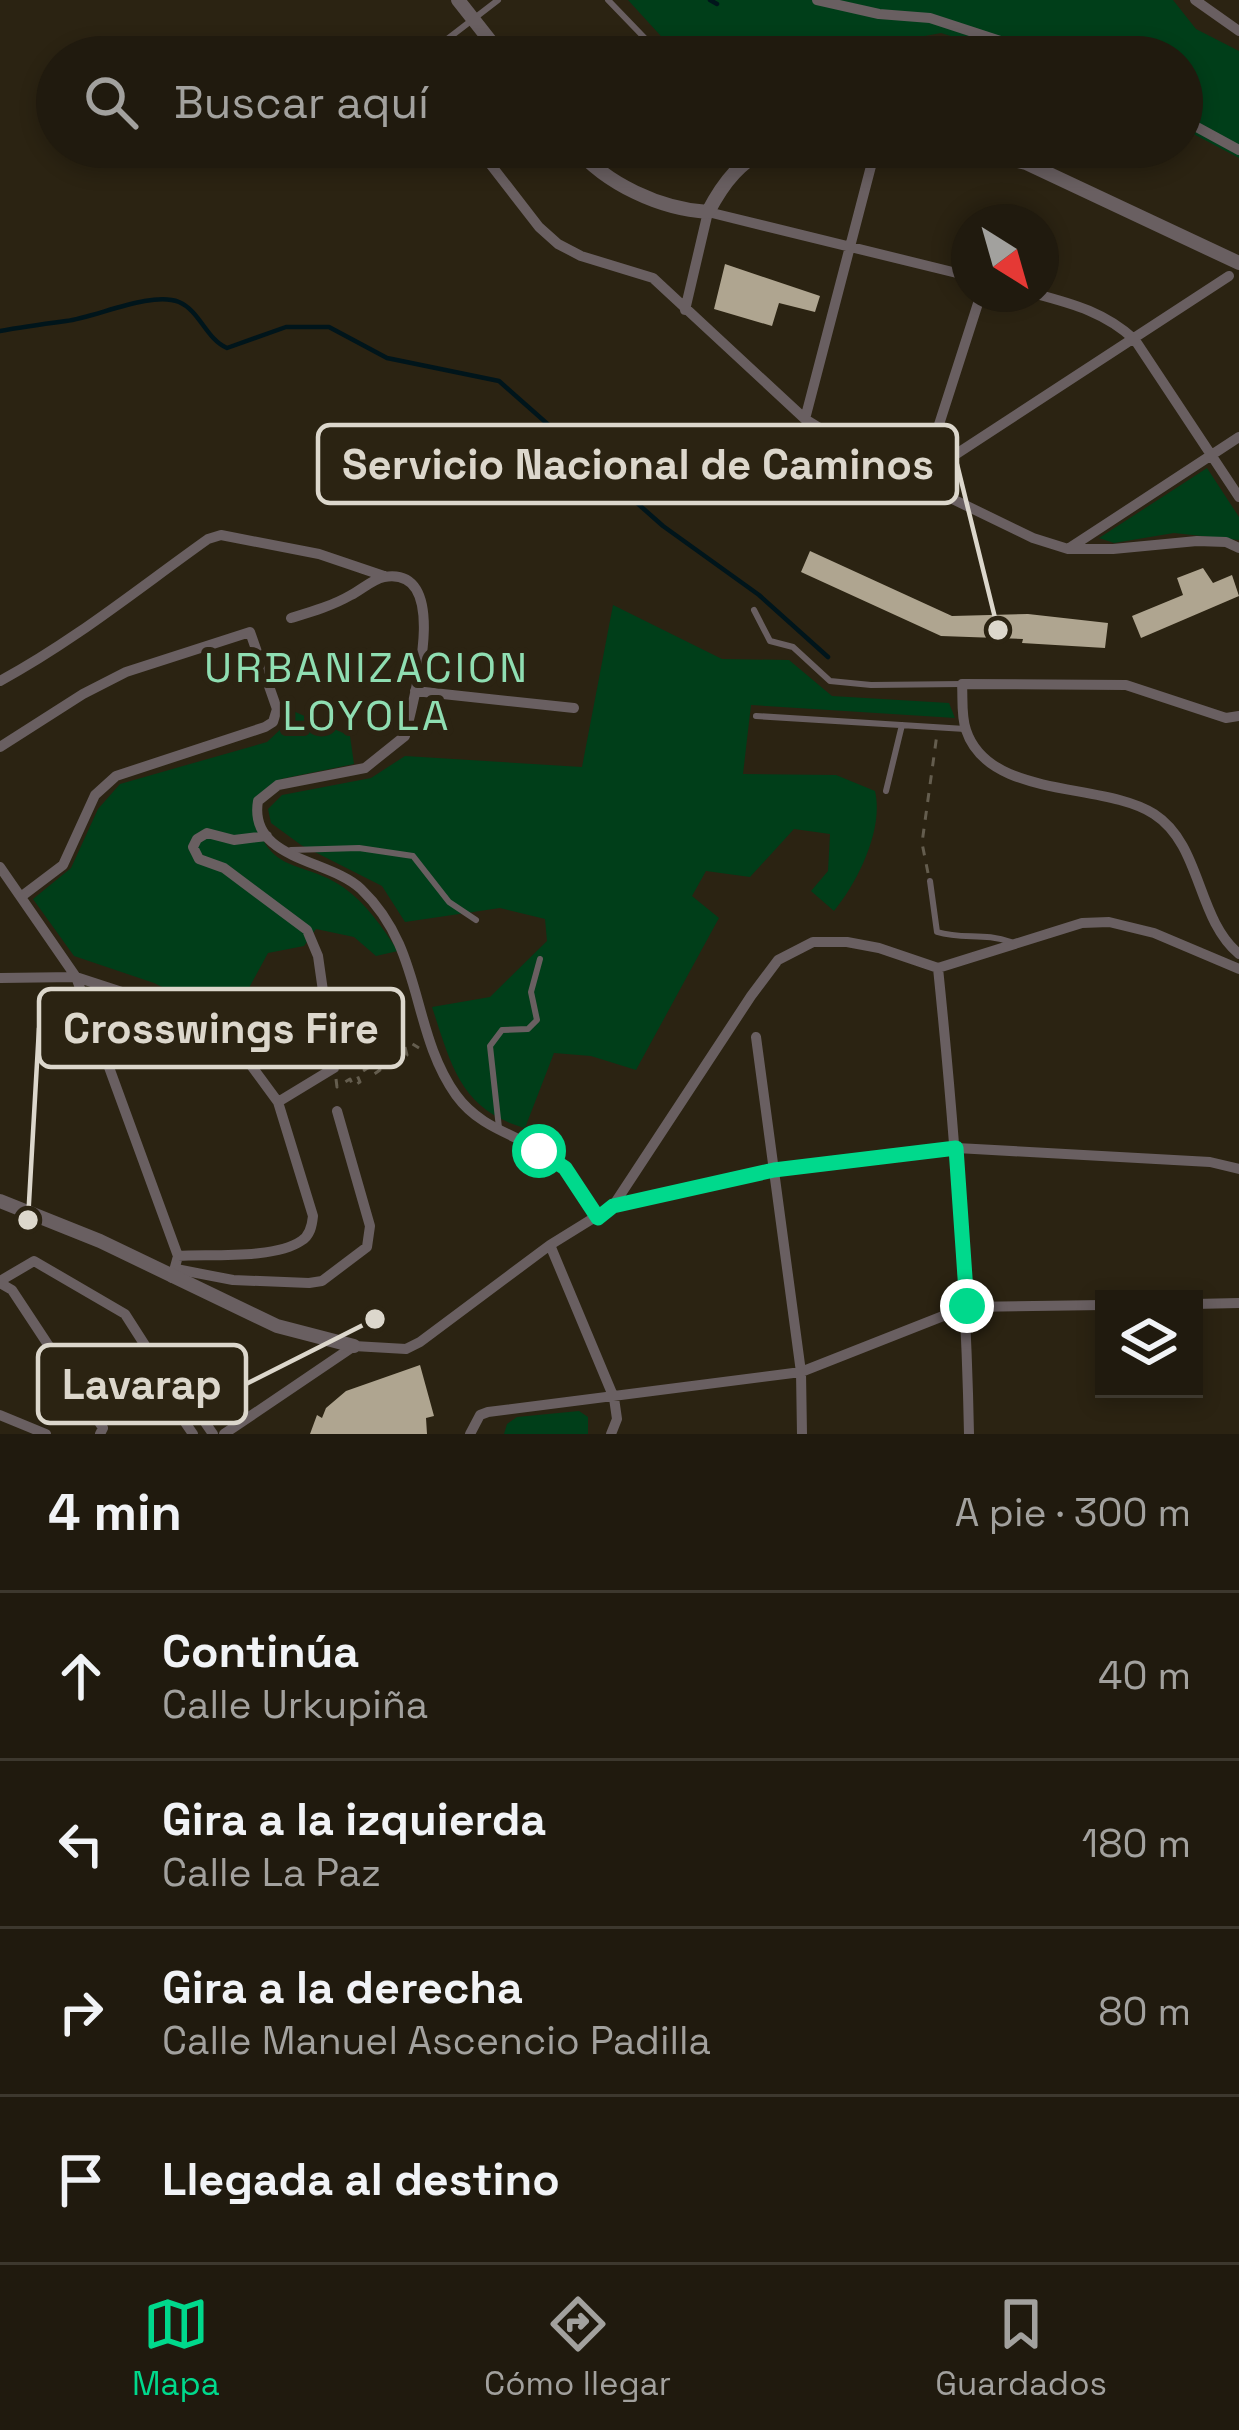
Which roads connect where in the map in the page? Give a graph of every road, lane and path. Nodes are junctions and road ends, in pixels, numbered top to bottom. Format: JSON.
{"nodes":[{"id":1,"x":458,"y":0,"type":"edge"},
{"id":2,"x":498,"y":0,"type":"edge"},
{"id":3,"x":608,"y":0,"type":"edge"},
{"id":4,"x":817,"y":0,"type":"edge"},
{"id":5,"x":1195,"y":0,"type":"edge"},
{"id":6,"x":473,"y":19,"type":"junction"},
{"id":7,"x":1239,"y":31,"type":"edge"},
{"id":8,"x":451,"y":36,"type":"edge"},
{"id":9,"x":486,"y":36,"type":"edge"},
{"id":10,"x":643,"y":36,"type":"edge"},
{"id":11,"x":985,"y":36,"type":"edge"},
{"id":12,"x":1203,"y":130,"type":"edge"},
{"id":13,"x":1239,"y":150,"type":"edge"},
{"id":14,"x":493,"y":168,"type":"edge"},
{"id":15,"x":593,"y":168,"type":"edge"},
{"id":16,"x":739,"y":168,"type":"edge"},
{"id":17,"x":871,"y":168,"type":"edge"},
{"id":18,"x":1036,"y":168,"type":"edge"},
{"id":19,"x":708,"y":212,"type":"junction"},
{"id":20,"x":853,"y":245,"type":"junction"},
{"id":21,"x":1239,"y":263,"type":"edge"},
{"id":22,"x":951,"y":272,"type":"edge"},
{"id":23,"x":1229,"y":276,"type":"dead end"},
{"id":24,"x":1059,"y":300,"type":"edge"},
{"id":25,"x":685,"y":310,"type":"junction"},
{"id":26,"x":974,"y":312,"type":"edge"},
{"id":27,"x":1135,"y":340,"type":"junction"},
{"id":28,"x":805,"y":419,"type":"junction"},
{"id":29,"x":1239,"y":437,"type":"edge"},
{"id":30,"x":1211,"y":455,"type":"junction"},
{"id":31,"x":915,"y":481,"type":"junction"},
{"id":32,"x":1239,"y":497,"type":"edge"},
{"id":33,"x":1239,"y":548,"type":"edge"},
{"id":34,"x":1068,"y":549,"type":"junction"},
{"id":35,"x":385,"y":577,"type":"junction"},
{"id":36,"x":754,"y":610,"type":"dead end"},
{"id":37,"x":290,"y":619,"type":"dead end"},
{"id":38,"x":0,"y":681,"type":"edge"},
{"id":39,"x":962,"y":684,"type":"junction"},
{"id":40,"x":415,"y":692,"type":"junction"},
{"id":41,"x":574,"y":708,"type":"dead end"},
{"id":42,"x":756,"y":716,"type":"dead end"},
{"id":43,"x":1239,"y":716,"type":"edge"},
{"id":44,"x":902,"y":725,"type":"junction"},
{"id":45,"x":938,"y":727,"type":"junction"},
{"id":46,"x":965,"y":729,"type":"junction"},
{"id":47,"x":0,"y":746,"type":"edge"},
{"id":48,"x":886,"y":791,"type":"dead end"},
{"id":49,"x":267,"y":836,"type":"junction"},
{"id":50,"x":281,"y":850,"type":"junction"},
{"id":51,"x":0,"y":867,"type":"edge"},
{"id":52,"x":930,"y":880,"type":"joint"},
{"id":53,"x":22,"y":896,"type":"junction"},
{"id":54,"x":476,"y":920,"type":"dead end"},
{"id":55,"x":1014,"y":943,"type":"junction"},
{"id":56,"x":1239,"y":954,"type":"edge"},
{"id":57,"x":541,"y":959,"type":"dead end"},
{"id":58,"x":938,"y":968,"type":"junction"},
{"id":59,"x":1239,"y":969,"type":"edge"},
{"id":60,"x":76,"y":976,"type":"junction"},
{"id":61,"x":0,"y":978,"type":"edge"},
{"id":62,"x":756,"y":1037,"type":"dead end"},
{"id":63,"x":430,"y":1040,"type":"junction"},
{"id":64,"x":334,"y":1068,"type":"junction"},
{"id":65,"x":278,"y":1102,"type":"junction"},
{"id":66,"x":338,"y":1111,"type":"dead end"},
{"id":67,"x":499,"y":1132,"type":"junction"},
{"id":68,"x":956,"y":1148,"type":"junction"},
{"id":69,"x":1239,"y":1169,"type":"edge"},
{"id":70,"x":774,"y":1170,"type":"junction"},
{"id":71,"x":0,"y":1201,"type":"edge"},
{"id":72,"x":613,"y":1206,"type":"junction"},
{"id":73,"x":598,"y":1218,"type":"junction"},
{"id":74,"x":550,"y":1245,"type":"junction"},
{"id":75,"x":175,"y":1268,"type":"junction"},
{"id":76,"x":0,"y":1282,"type":"edge"},
{"id":77,"x":1239,"y":1303,"type":"edge"},
{"id":78,"x":1203,"y":1304,"type":"edge"},
{"id":79,"x":1095,"y":1305,"type":"edge"},
{"id":80,"x":967,"y":1306,"type":"junction"},
{"id":81,"x":354,"y":1346,"type":"junction"},
{"id":82,"x":157,"y":1364,"type":"junction"},
{"id":83,"x":801,"y":1372,"type":"junction"},
{"id":84,"x":614,"y":1398,"type":"junction"},
{"id":85,"x":0,"y":1415,"type":"edge"},
{"id":86,"x":101,"y":1431,"type":"edge"},
{"id":87,"x":46,"y":1434,"type":"edge"},
{"id":88,"x":194,"y":1434,"type":"edge"},
{"id":89,"x":213,"y":1434,"type":"edge"},
{"id":90,"x":224,"y":1434,"type":"edge"},
{"id":91,"x":470,"y":1434,"type":"edge"},
{"id":92,"x":611,"y":1434,"type":"edge"},
{"id":93,"x":802,"y":1434,"type":"edge"},
{"id":94,"x":969,"y":1434,"type":"edge"}],
"edges":[{"from":1,"to":6,"type":"street"},
{"from":2,"to":6,"type":"lane"},
{"from":3,"to":10,"type":"lane"},
{"from":4,"to":11,"type":"street"},
{"from":5,"to":7,"type":"street"},
{"from":6,"to":8,"type":"lane"},
{"from":6,"to":9,"type":"street"},
{"from":12,"to":13,"type":"street"},
{"from":14,"to":25,"type":"street"},
{"from":15,"to":19,"type":"street"},
{"from":16,"to":19,"type":"street"},
{"from":17,"to":20,"type":"street"},
{"from":18,"to":21,"type":"street"},
{"from":19,"to":20,"type":"street"},
{"from":19,"to":25,"type":"street"},
{"from":20,"to":22,"type":"street"},
{"from":20,"to":28,"type":"street"},
{"from":23,"to":27,"type":"street"},
{"from":24,"to":27,"type":"street"},
{"from":25,"to":28,"type":"street"},
{"from":26,"to":31,"type":"street"},
{"from":27,"to":30,"type":"street"},
{"from":27,"to":31,"type":"street"},
{"from":28,"to":31,"type":"street"},
{"from":29,"to":30,"type":"street"},
{"from":30,"to":32,"type":"street"},
{"from":30,"to":34,"type":"street"},
{"from":31,"to":34,"type":"street"},
{"from":33,"to":34,"type":"street"},
{"from":35,"to":37,"type":"street"},
{"from":35,"to":38,"type":"street"},
{"from":35,"to":40,"type":"street"},
{"from":36,"to":39,"type":"lane"},
{"from":39,"to":43,"type":"street"},
{"from":39,"to":46,"type":"street"},
{"from":40,"to":41,"type":"street"},
{"from":40,"to":49,"type":"street"},
{"from":42,"to":44,"type":"lane"},
{"from":44,"to":45,"type":"lane"},
{"from":44,"to":48,"type":"lane"},
{"from":45,"to":46,"type":"lane"},
{"from":45,"to":52,"type":"path"},
{"from":46,"to":56,"type":"street"},
{"from":47,"to":53,"type":"street"},
{"from":49,"to":50,"type":"street"},
{"from":49,"to":64,"type":"street"},
{"from":50,"to":54,"type":"lane"},
{"from":50,"to":63,"type":"street"},
{"from":51,"to":53,"type":"street"},
{"from":52,"to":55,"type":"lane"},
{"from":53,"to":60,"type":"street"},
{"from":55,"to":58,"type":"street"},
{"from":55,"to":59,"type":"street"},
{"from":57,"to":67,"type":"lane"},
{"from":58,"to":68,"type":"street"},
{"from":58,"to":72,"type":"street"},
{"from":60,"to":61,"type":"street"},
{"from":60,"to":65,"type":"street"},
{"from":60,"to":75,"type":"street"},
{"from":62,"to":70,"type":"street"},
{"from":63,"to":64,"type":"path"},
{"from":63,"to":67,"type":"street"},
{"from":64,"to":65,"type":"street"},
{"from":65,"to":75,"type":"street"},
{"from":66,"to":75,"type":"street"},
{"from":67,"to":73,"type":"street"},
{"from":68,"to":69,"type":"street"},
{"from":68,"to":70,"type":"street"},
{"from":68,"to":80,"type":"street"},
{"from":70,"to":72,"type":"street"},
{"from":70,"to":83,"type":"street"},
{"from":71,"to":75,"type":"street"},
{"from":72,"to":73,"type":"street"},
{"from":73,"to":74,"type":"street"},
{"from":74,"to":81,"type":"street"},
{"from":74,"to":84,"type":"street"},
{"from":75,"to":81,"type":"street"},
{"from":76,"to":82,"type":"street"},
{"from":76,"to":86,"type":"street"},
{"from":77,"to":78,"type":"street"},
{"from":79,"to":80,"type":"street"},
{"from":80,"to":83,"type":"street"},
{"from":80,"to":94,"type":"street"},
{"from":81,"to":90,"type":"street"},
{"from":82,"to":86,"type":"path"},
{"from":82,"to":88,"type":"street"},
{"from":82,"to":89,"type":"street"},
{"from":83,"to":84,"type":"street"},
{"from":83,"to":93,"type":"street"},
{"from":84,"to":91,"type":"street"},
{"from":84,"to":92,"type":"street"},
{"from":85,"to":87,"type":"street"}]}
